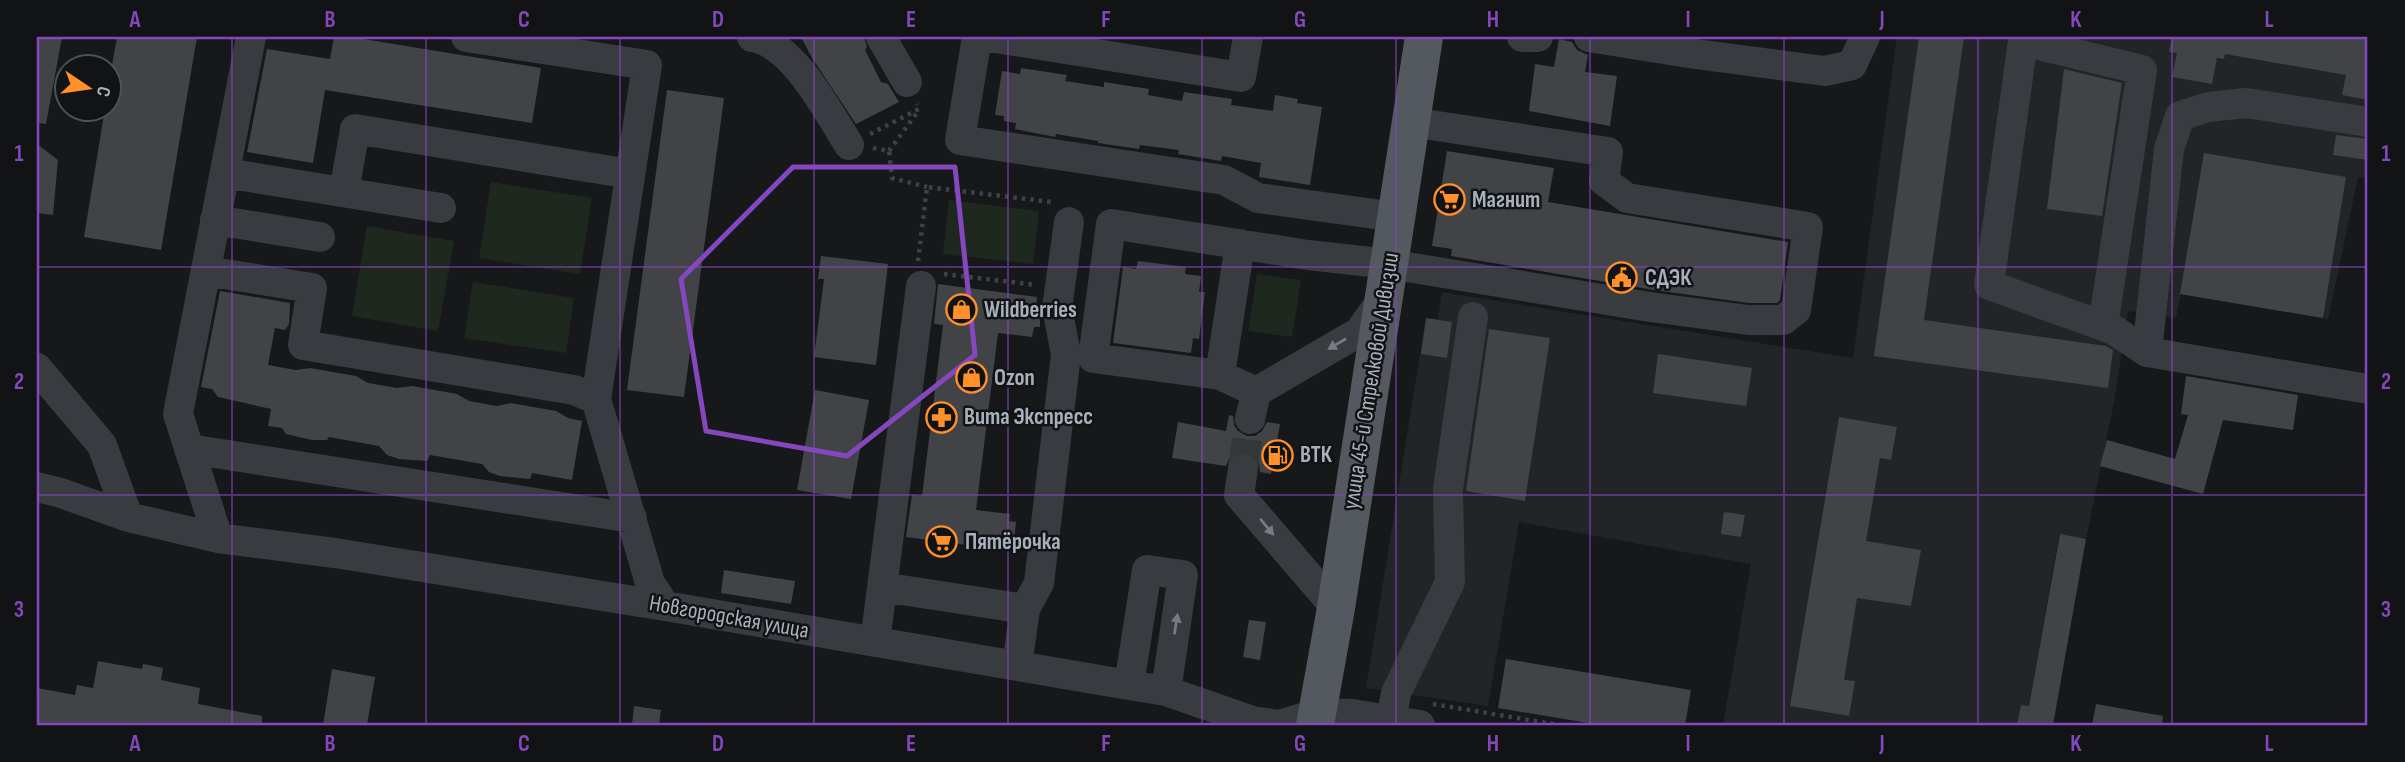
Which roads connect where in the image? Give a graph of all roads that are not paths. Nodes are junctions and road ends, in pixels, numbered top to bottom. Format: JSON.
{"nodes":[{"id":1,"x":250,"y":37,"type":"edge"},
{"id":2,"x":466,"y":37,"type":"edge"},
{"id":3,"x":752,"y":37,"type":"edge"},
{"id":4,"x":881,"y":37,"type":"edge"},
{"id":5,"x":977,"y":37,"type":"edge"},
{"id":6,"x":990,"y":37,"type":"edge"},
{"id":7,"x":1248,"y":37,"type":"edge"},
{"id":8,"x":1424,"y":37,"type":"edge"},
{"id":9,"x":1522,"y":37,"type":"edge"},
{"id":10,"x":1538,"y":37,"type":"edge"},
{"id":11,"x":1589,"y":37,"type":"edge"},
{"id":12,"x":1865,"y":37,"type":"edge"},
{"id":13,"x":1629,"y":40,"type":"edge"},
{"id":14,"x":907,"y":82,"type":"road end"},
{"id":15,"x":1411,"y":122,"type":"junction"},
{"id":16,"x":2368,"y":122,"type":"edge"},
{"id":17,"x":849,"y":145,"type":"road end"},
{"id":18,"x":225,"y":173,"type":"junction"},
{"id":19,"x":630,"y":174,"type":"junction"},
{"id":20,"x":344,"y":192,"type":"junction"},
{"id":21,"x":440,"y":208,"type":"dead end"},
{"id":22,"x":1396,"y":217,"type":"junction"},
{"id":23,"x":215,"y":220,"type":"junction"},
{"id":24,"x":1069,"y":222,"type":"road end"},
{"id":25,"x":320,"y":237,"type":"dead end"},
{"id":26,"x":1240,"y":244,"type":"junction"},
{"id":27,"x":206,"y":271,"type":"junction"},
{"id":28,"x":927,"y":277,"type":"road end"},
{"id":29,"x":1386,"y":280,"type":"junction"},
{"id":30,"x":1473,"y":317,"type":"dead end"},
{"id":31,"x":2103,"y":326,"type":"junction"},
{"id":32,"x":2147,"y":352,"type":"junction"},
{"id":33,"x":37,"y":368,"type":"edge"},
{"id":34,"x":1220,"y":375,"type":"junction"},
{"id":35,"x":2368,"y":389,"type":"edge"},
{"id":36,"x":596,"y":399,"type":"junction"},
{"id":37,"x":189,"y":449,"type":"junction"},
{"id":38,"x":1243,"y":469,"type":"tunnel mouth"},
{"id":39,"x":37,"y":487,"type":"edge"},
{"id":40,"x":128,"y":517,"type":"junction"},
{"id":41,"x":632,"y":518,"type":"junction"},
{"id":42,"x":218,"y":538,"type":"junction"},
{"id":43,"x":882,"y":587,"type":"junction"},
{"id":44,"x":665,"y":606,"type":"junction"},
{"id":45,"x":1336,"y":608,"type":"junction"},
{"id":46,"x":1025,"y":609,"type":"junction"},
{"id":47,"x":875,"y":642,"type":"junction"},
{"id":48,"x":1017,"y":666,"type":"junction"},
{"id":49,"x":1129,"y":685,"type":"junction"},
{"id":50,"x":1166,"y":691,"type":"junction"},
{"id":51,"x":1316,"y":719,"type":"edge"},
{"id":52,"x":1391,"y":720,"type":"junction"},
{"id":53,"x":1420,"y":725,"type":"edge"}],
"edges":[{"from":1,"to":18,"type":"street"},
{"from":2,"to":19,"type":"street"},
{"from":3,"to":17,"type":"street"},
{"from":4,"to":14,"type":"street"},
{"from":5,"to":22,"type":"street"},
{"from":6,"to":7,"type":"street"},
{"from":8,"to":15,"type":"main road","name":"улица 45-й Стрелковой Дивизии"},
{"from":9,"to":10,"type":"street"},
{"from":11,"to":13,"type":"street"},
{"from":12,"to":13,"type":"street"},
{"from":15,"to":22,"type":"main road","name":"улица 45-й Стрелковой Дивизии"},
{"from":15,"to":29,"type":"street"},
{"from":16,"to":32,"type":"street"},
{"from":18,"to":20,"type":"street"},
{"from":18,"to":23,"type":"street"},
{"from":19,"to":20,"type":"street"},
{"from":19,"to":36,"type":"street"},
{"from":20,"to":21,"type":"street"},
{"from":22,"to":29,"type":"main road","name":"улица 45-й Стрелковой Дивизии"},
{"from":23,"to":25,"type":"street"},
{"from":23,"to":27,"type":"street"},
{"from":24,"to":46,"type":"street"},
{"from":26,"to":29,"type":"street"},
{"from":26,"to":34,"type":"street"},
{"from":26,"to":34,"type":"street"},
{"from":27,"to":36,"type":"street"},
{"from":27,"to":37,"type":"street"},
{"from":28,"to":43,"type":"street"},
{"from":29,"to":34,"type":"street","one_way":true},
{"from":29,"to":45,"type":"main road","name":"улица 45-й Стрелковой Дивизии"},
{"from":30,"to":52,"type":"street"},
{"from":31,"to":31,"type":"street"},
{"from":31,"to":32,"type":"street"},
{"from":32,"to":35,"type":"street"},
{"from":33,"to":40,"type":"street"},
{"from":36,"to":41,"type":"street"},
{"from":37,"to":41,"type":"street"},
{"from":37,"to":42,"type":"street"},
{"from":38,"to":45,"type":"street","one_way":true},
{"from":39,"to":40,"type":"street","name":"Новгородская улица"},
{"from":40,"to":42,"type":"street","name":"Новгородская улица"},
{"from":41,"to":44,"type":"street"},
{"from":42,"to":44,"type":"street","name":"Новгородская улица"},
{"from":43,"to":46,"type":"street"},
{"from":43,"to":47,"type":"street"},
{"from":44,"to":47,"type":"street","name":"Новгородская улица"},
{"from":45,"to":51,"type":"main road","name":"улица 45-й Стрелковой Дивизии"},
{"from":46,"to":48,"type":"street"},
{"from":47,"to":48,"type":"street","name":"Новгородская улица"},
{"from":48,"to":49,"type":"street","name":"Новгородская улица"},
{"from":49,"to":50,"type":"street","name":"Новгородская улица"},
{"from":50,"to":49,"type":"street","one_way":true},
{"from":50,"to":51,"type":"street","name":"Новгородская улица"},
{"from":51,"to":52,"type":"street","name":"Новгородская улица"},
{"from":52,"to":53,"type":"street","name":"Новгородская улица"}]}
